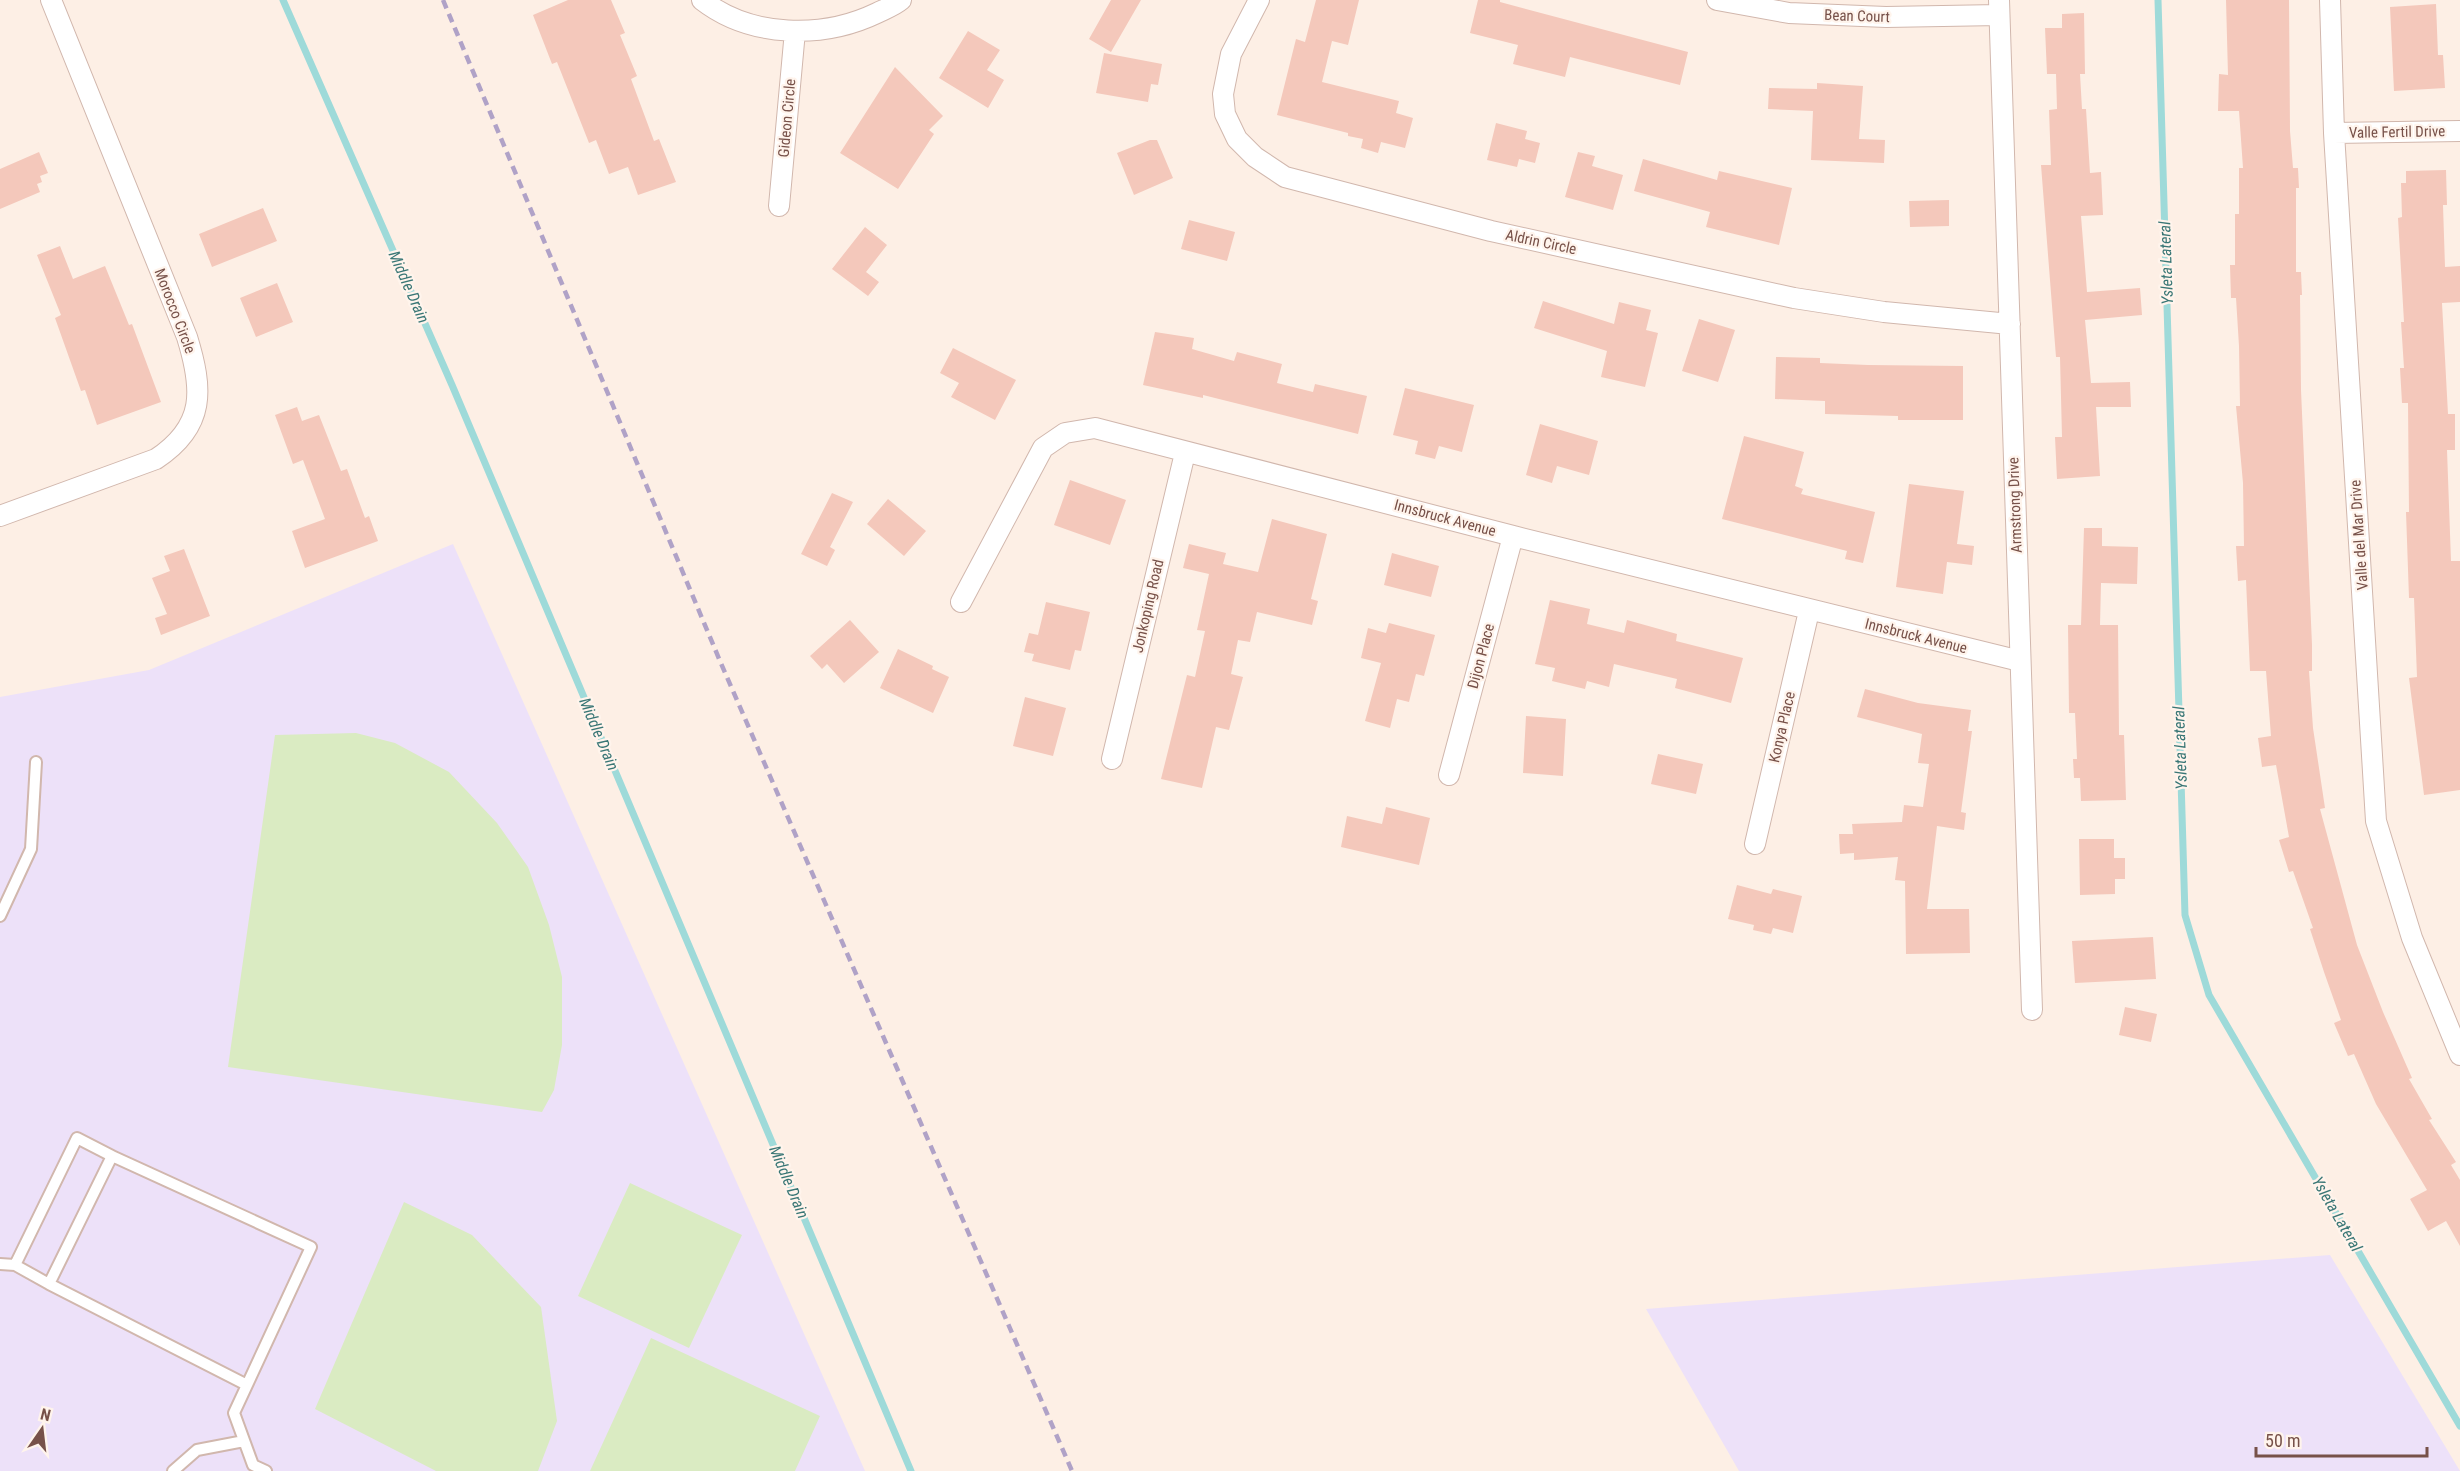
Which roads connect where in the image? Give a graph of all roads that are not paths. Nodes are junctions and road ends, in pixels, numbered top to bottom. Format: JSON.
{"nodes":[{"id":1,"x":51,"y":0,"type":"edge"},
{"id":2,"x":702,"y":0,"type":"edge"},
{"id":3,"x":901,"y":0,"type":"edge"},
{"id":4,"x":1259,"y":0,"type":"edge"},
{"id":5,"x":1717,"y":0,"type":"edge"},
{"id":6,"x":2330,"y":0,"type":"edge"},
{"id":7,"x":1999,"y":7,"type":"edge"},
{"id":8,"x":795,"y":31,"type":"junction"},
{"id":9,"x":2460,"y":131,"type":"edge"},
{"id":10,"x":2334,"y":133,"type":"junction"},
{"id":11,"x":779,"y":206,"type":"dead end"},
{"id":12,"x":2010,"y":324,"type":"junction"},
{"id":13,"x":1185,"y":453,"type":"junction"},
{"id":14,"x":0,"y":516,"type":"edge"},
{"id":15,"x":1513,"y":536,"type":"junction"},
{"id":16,"x":961,"y":602,"type":"dead end"},
{"id":17,"x":1809,"y":611,"type":"junction"},
{"id":18,"x":2020,"y":661,"type":"junction"},
{"id":19,"x":1112,"y":759,"type":"dead end"},
{"id":20,"x":36,"y":762,"type":"dead end"},
{"id":21,"x":1449,"y":775,"type":"dead end"},
{"id":22,"x":1755,"y":844,"type":"dead end"},
{"id":23,"x":0,"y":916,"type":"edge"},
{"id":24,"x":2032,"y":1010,"type":"dead end"},
{"id":25,"x":2460,"y":1055,"type":"edge"},
{"id":26,"x":112,"y":1156,"type":"junction"},
{"id":27,"x":0,"y":1264,"type":"edge"},
{"id":28,"x":15,"y":1266,"type":"junction"},
{"id":29,"x":49,"y":1284,"type":"junction"},
{"id":30,"x":247,"y":1385,"type":"junction"},
{"id":31,"x":244,"y":1441,"type":"junction"},
{"id":32,"x":173,"y":1471,"type":"edge"},
{"id":33,"x":266,"y":1471,"type":"edge"}],
"edges":[{"from":1,"to":14,"type":"street","name":"Morocco Circle"},
{"from":2,"to":8,"type":"street"},
{"from":3,"to":8,"type":"street"},
{"from":4,"to":12,"type":"street","name":"Aldrin Circle"},
{"from":5,"to":7,"type":"street","name":"Bean Court"},
{"from":6,"to":10,"type":"street","name":"Valle del Mar Drive"},
{"from":7,"to":12,"type":"street","name":"Armstrong Drive"},
{"from":8,"to":11,"type":"street","name":"Gideon Circle"},
{"from":9,"to":10,"type":"street","name":"Valle Fertil Drive"},
{"from":10,"to":25,"type":"street","name":"Valle del Mar Drive"},
{"from":12,"to":18,"type":"street","name":"Armstrong Drive"},
{"from":13,"to":15,"type":"street","name":"Innsbruck Avenue"},
{"from":13,"to":16,"type":"street","name":"Innsbruck Avenue"},
{"from":13,"to":19,"type":"street","name":"Jonkoping Road"},
{"from":15,"to":17,"type":"street","name":"Innsbruck Avenue"},
{"from":15,"to":21,"type":"street","name":"Dijon Place"},
{"from":17,"to":18,"type":"street","name":"Innsbruck Avenue"},
{"from":17,"to":22,"type":"street","name":"Konya Place"},
{"from":18,"to":24,"type":"street","name":"Armstrong Drive"},
{"from":20,"to":23,"type":"lane"},
{"from":26,"to":28,"type":"lane"},
{"from":26,"to":29,"type":"lane"},
{"from":26,"to":30,"type":"lane"},
{"from":27,"to":28,"type":"lane"},
{"from":28,"to":29,"type":"lane"},
{"from":29,"to":30,"type":"lane"},
{"from":30,"to":31,"type":"lane"},
{"from":31,"to":32,"type":"lane"},
{"from":31,"to":33,"type":"lane"}]}
